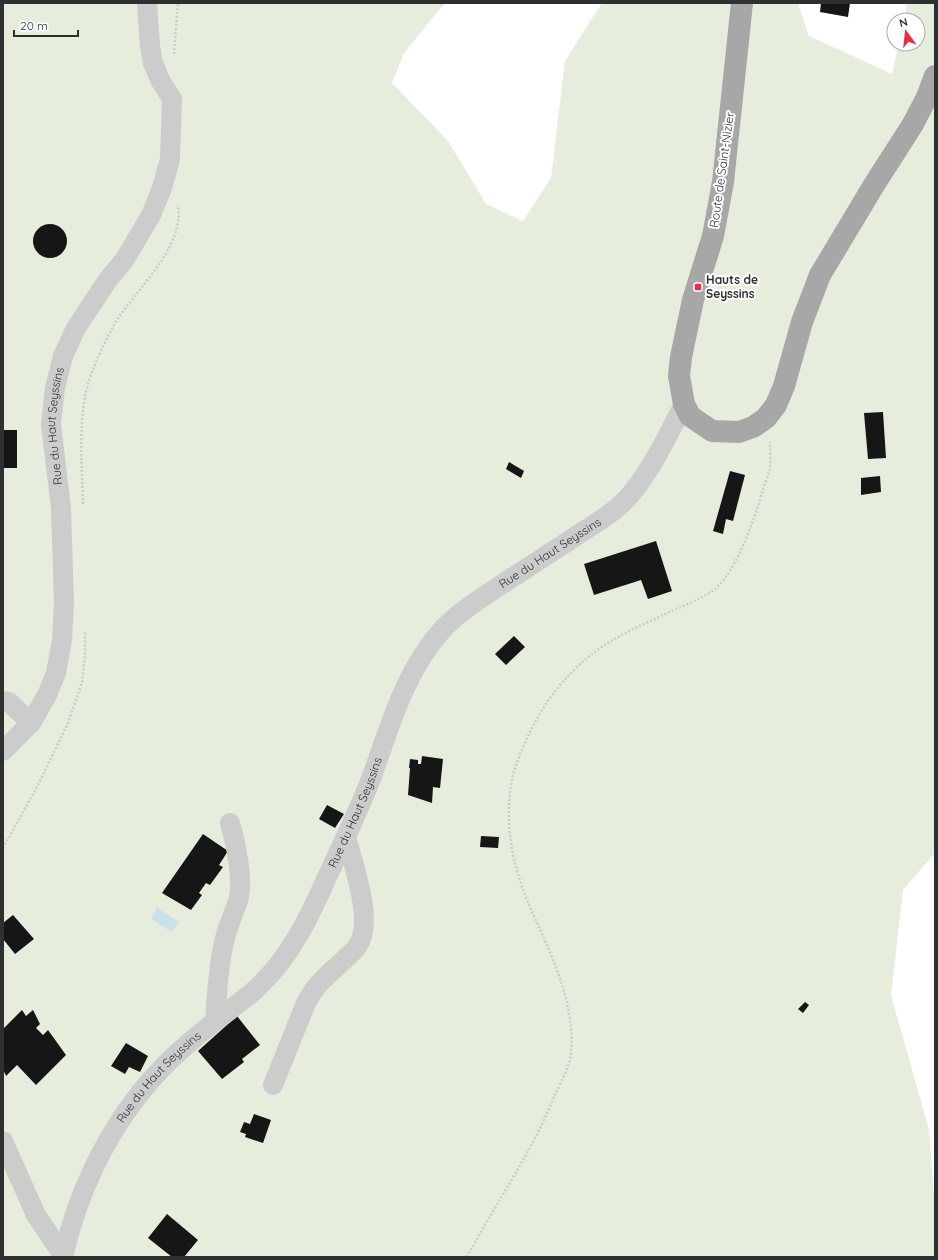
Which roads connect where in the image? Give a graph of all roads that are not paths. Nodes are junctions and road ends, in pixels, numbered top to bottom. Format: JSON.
{"nodes":[{"id":1,"x":147,"y":3,"type":"edge"},
{"id":2,"x":742,"y":3,"type":"edge"},
{"id":3,"x":935,"y":76,"type":"edge"},
{"id":4,"x":684,"y":404,"type":"junction"},
{"id":5,"x":3,"y":701,"type":"edge"},
{"id":6,"x":32,"y":723,"type":"junction"},
{"id":7,"x":3,"y":752,"type":"edge"},
{"id":8,"x":230,"y":822,"type":"dead end"},
{"id":9,"x":346,"y":837,"type":"junction"},
{"id":10,"x":215,"y":1021,"type":"junction"},
{"id":11,"x":272,"y":1085,"type":"dead end"},
{"id":12,"x":3,"y":1141,"type":"edge"},
{"id":13,"x":63,"y":1256,"type":"edge"}],
"edges":[{"from":1,"to":6,"type":"street","name":"Rue du Haut Seyssins"},
{"from":2,"to":4,"type":"main road","name":"Route de Saint-Nizier"},
{"from":3,"to":4,"type":"main road","name":"Route de Saint-Nizier"},
{"from":4,"to":9,"type":"street","name":"Rue du Haut Seyssins"},
{"from":5,"to":6,"type":"street"},
{"from":6,"to":7,"type":"street","name":"Rue du Haut Seyssins"},
{"from":8,"to":10,"type":"street"},
{"from":9,"to":10,"type":"street","name":"Rue du Haut Seyssins"},
{"from":9,"to":11,"type":"street"},
{"from":10,"to":13,"type":"street","name":"Rue du Haut Seyssins"},
{"from":12,"to":13,"type":"street","name":"Rue du Haut Seyssins"}]}
